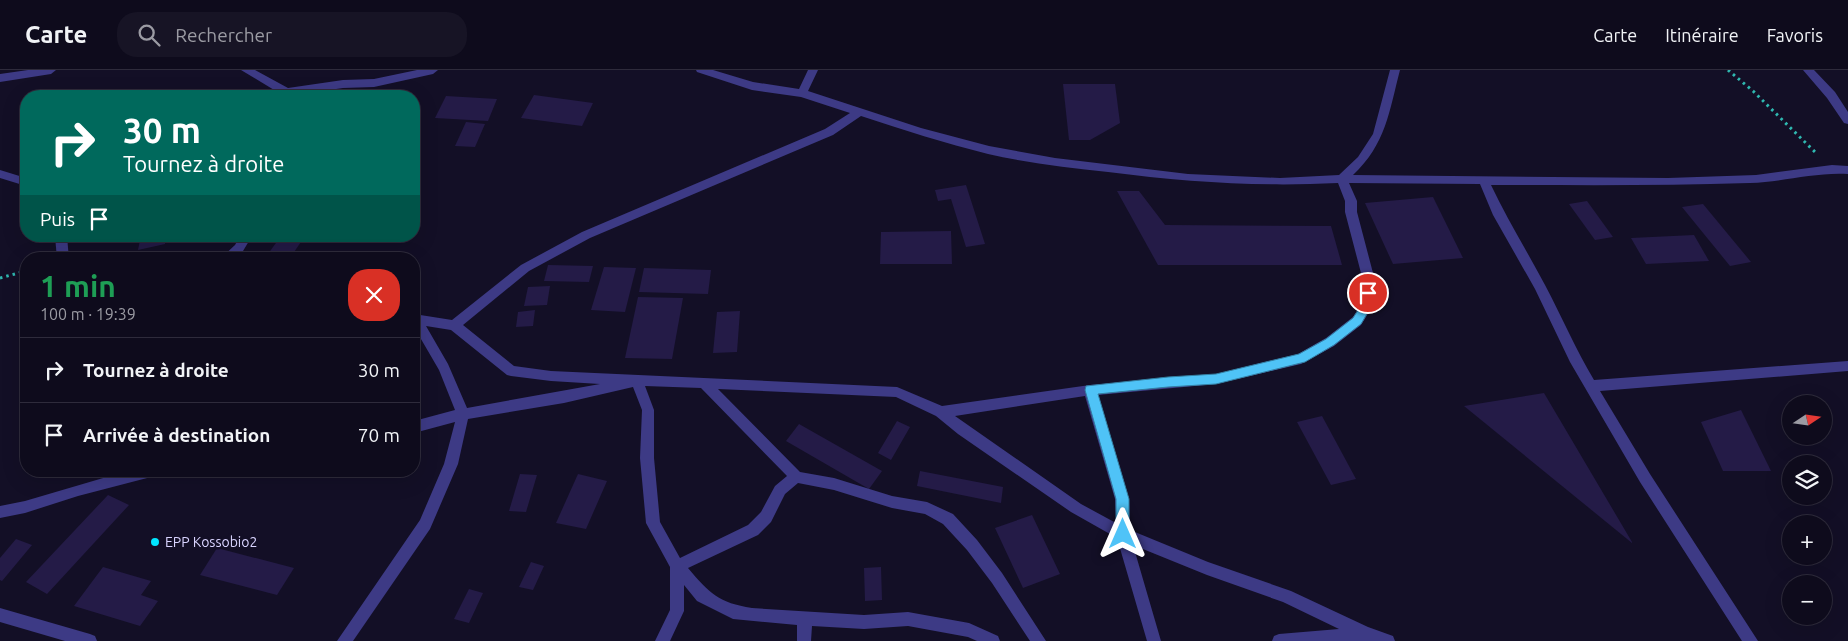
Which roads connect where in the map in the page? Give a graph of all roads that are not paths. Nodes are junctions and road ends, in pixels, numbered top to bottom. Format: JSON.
{"nodes":[{"id":1,"x":51,"y":70,"type":"edge"},
{"id":2,"x":246,"y":70,"type":"edge"},
{"id":3,"x":433,"y":70,"type":"edge"},
{"id":4,"x":702,"y":70,"type":"edge"},
{"id":5,"x":813,"y":70,"type":"edge"},
{"id":6,"x":1396,"y":70,"type":"edge"},
{"id":7,"x":1808,"y":70,"type":"edge"},
{"id":8,"x":0,"y":78,"type":"edge"},
{"id":9,"x":283,"y":90,"type":"edge"},
{"id":10,"x":311,"y":90,"type":"edge"},
{"id":11,"x":802,"y":93,"type":"junction"},
{"id":12,"x":858,"y":112,"type":"junction"},
{"id":13,"x":1848,"y":120,"type":"edge"},
{"id":14,"x":1848,"y":170,"type":"edge"},
{"id":15,"x":0,"y":174,"type":"edge"},
{"id":16,"x":1342,"y":179,"type":"junction"},
{"id":17,"x":20,"y":180,"type":"edge"},
{"id":18,"x":1484,"y":182,"type":"junction"},
{"id":19,"x":242,"y":242,"type":"edge"},
{"id":20,"x":234,"y":252,"type":"edge"},
{"id":21,"x":420,"y":321,"type":"edge"},
{"id":22,"x":454,"y":325,"type":"junction"},
{"id":23,"x":420,"y":328,"type":"edge"},
{"id":24,"x":1848,"y":366,"type":"edge"},
{"id":25,"x":637,"y":381,"type":"junction"},
{"id":26,"x":706,"y":385,"type":"junction"},
{"id":27,"x":1591,"y":386,"type":"junction"},
{"id":28,"x":1090,"y":390,"type":"junction"},
{"id":29,"x":942,"y":412,"type":"junction"},
{"id":30,"x":463,"y":414,"type":"junction"},
{"id":31,"x":420,"y":425,"type":"edge"},
{"id":32,"x":127,"y":477,"type":"edge"},
{"id":33,"x":796,"y":477,"type":"junction"},
{"id":34,"x":0,"y":512,"type":"edge"},
{"id":35,"x":1123,"y":534,"type":"junction"},
{"id":36,"x":677,"y":566,"type":"junction"},
{"id":37,"x":0,"y":615,"type":"edge"},
{"id":38,"x":805,"y":617,"type":"junction"},
{"id":39,"x":1366,"y":634,"type":"junction"},
{"id":40,"x":90,"y":641,"type":"edge"},
{"id":41,"x":344,"y":641,"type":"edge"},
{"id":42,"x":662,"y":641,"type":"edge"},
{"id":43,"x":804,"y":641,"type":"edge"},
{"id":44,"x":993,"y":641,"type":"edge"},
{"id":45,"x":1039,"y":641,"type":"edge"},
{"id":46,"x":1154,"y":641,"type":"edge"},
{"id":47,"x":1279,"y":641,"type":"edge"},
{"id":48,"x":1388,"y":641,"type":"edge"},
{"id":49,"x":1751,"y":641,"type":"edge"}],
"edges":[{"from":1,"to":8,"type":"street"},
{"from":2,"to":9,"type":"street"},
{"from":3,"to":10,"type":"street"},
{"from":4,"to":11,"type":"street"},
{"from":5,"to":11,"type":"street"},
{"from":6,"to":16,"type":"street"},
{"from":7,"to":13,"type":"street"},
{"from":11,"to":12,"type":"street"},
{"from":12,"to":16,"type":"street"},
{"from":12,"to":22,"type":"street"},
{"from":14,"to":18,"type":"street"},
{"from":15,"to":17,"type":"street"},
{"from":16,"to":18,"type":"street"},
{"from":16,"to":28,"type":"street"},
{"from":18,"to":27,"type":"street"},
{"from":19,"to":20,"type":"street"},
{"from":21,"to":22,"type":"street"},
{"from":22,"to":25,"type":"street"},
{"from":23,"to":30,"type":"street"},
{"from":24,"to":27,"type":"street"},
{"from":25,"to":26,"type":"street"},
{"from":25,"to":30,"type":"street"},
{"from":25,"to":36,"type":"street"},
{"from":26,"to":29,"type":"street"},
{"from":26,"to":33,"type":"street"},
{"from":27,"to":49,"type":"street"},
{"from":28,"to":29,"type":"street"},
{"from":28,"to":35,"type":"street"},
{"from":29,"to":35,"type":"street"},
{"from":30,"to":31,"type":"street"},
{"from":30,"to":41,"type":"street"},
{"from":32,"to":34,"type":"street"},
{"from":33,"to":36,"type":"street"},
{"from":33,"to":45,"type":"street"},
{"from":35,"to":39,"type":"street"},
{"from":35,"to":46,"type":"street"},
{"from":36,"to":38,"type":"street"},
{"from":36,"to":42,"type":"street"},
{"from":37,"to":40,"type":"street"},
{"from":38,"to":43,"type":"street"},
{"from":38,"to":44,"type":"street"},
{"from":39,"to":47,"type":"street"},
{"from":39,"to":48,"type":"street"}]}
